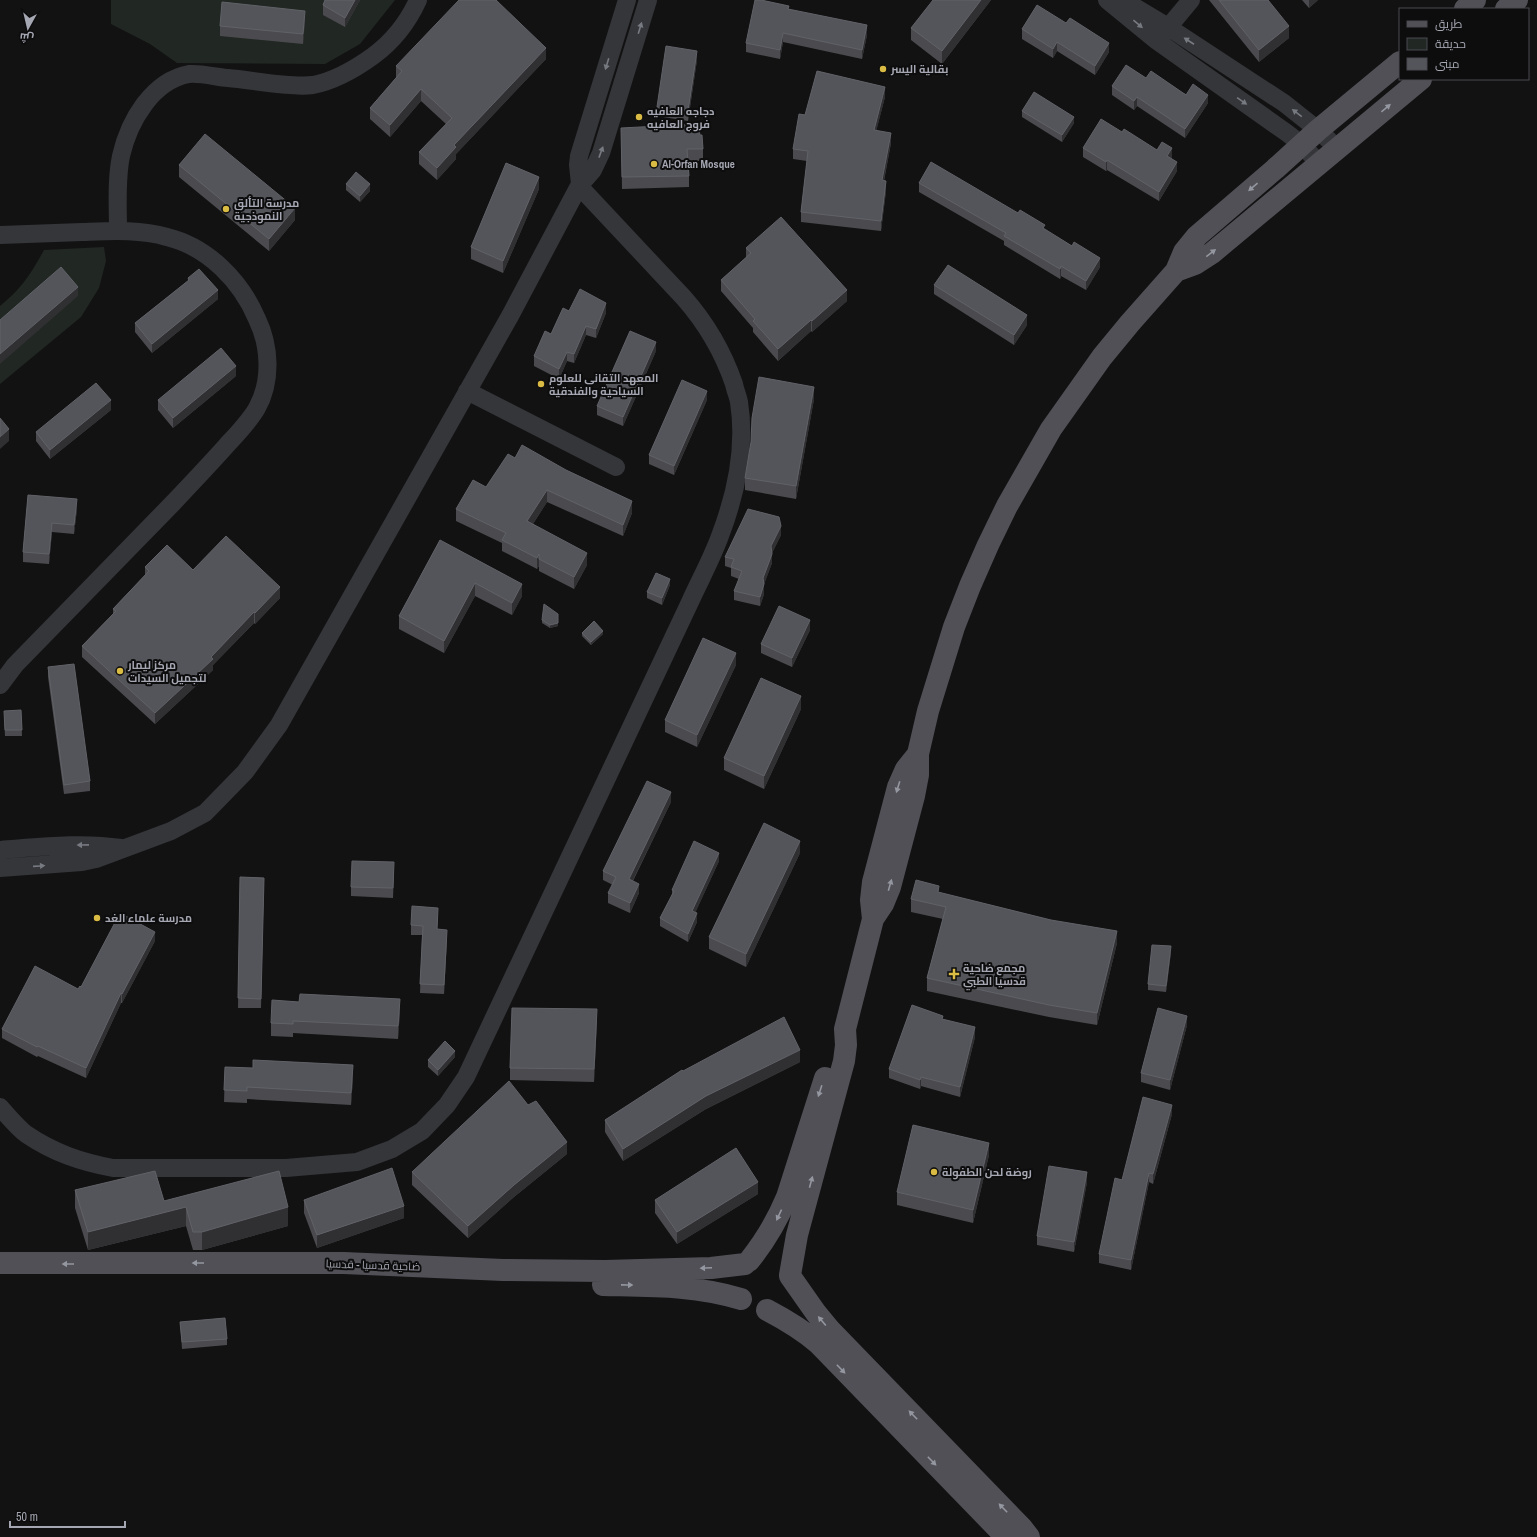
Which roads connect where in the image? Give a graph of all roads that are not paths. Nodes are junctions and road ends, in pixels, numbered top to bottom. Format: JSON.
{"nodes":[{"id":1,"x":418,"y":0,"type":"edge"},
{"id":2,"x":627,"y":0,"type":"edge"},
{"id":3,"x":648,"y":0,"type":"edge"},
{"id":4,"x":1107,"y":0,"type":"edge"},
{"id":5,"x":1123,"y":0,"type":"edge"},
{"id":6,"x":1191,"y":0,"type":"edge"},
{"id":7,"x":1476,"y":0,"type":"edge"},
{"id":8,"x":1517,"y":0,"type":"edge"},
{"id":9,"x":1465,"y":8,"type":"edge"},
{"id":10,"x":1507,"y":8,"type":"edge"},
{"id":11,"x":1163,"y":34,"type":"junction"},
{"id":12,"x":1399,"y":63,"type":"edge"},
{"id":13,"x":1420,"y":80,"type":"edge"},
{"id":14,"x":1346,"y":106,"type":"junction"},
{"id":15,"x":1364,"y":126,"type":"junction"},
{"id":16,"x":1318,"y":130,"type":"junction"},
{"id":17,"x":1301,"y":144,"type":"junction"},
{"id":18,"x":1337,"y":148,"type":"junction"},
{"id":19,"x":1319,"y":163,"type":"junction"},
{"id":20,"x":1275,"y":169,"type":"junction"},
{"id":21,"x":579,"y":185,"type":"junction"},
{"id":22,"x":1293,"y":186,"type":"junction"},
{"id":23,"x":118,"y":231,"type":"junction"},
{"id":24,"x":0,"y":234,"type":"edge"},
{"id":25,"x":1176,"y":271,"type":"junction"},
{"id":26,"x":467,"y":391,"type":"junction"},
{"id":27,"x":616,"y":467,"type":"dead end"},
{"id":28,"x":0,"y":686,"type":"edge"},
{"id":29,"x":122,"y":848,"type":"junction"},
{"id":30,"x":0,"y":850,"type":"edge"},
{"id":31,"x":0,"y":868,"type":"edge"},
{"id":32,"x":845,"y":1029,"type":"junction"},
{"id":33,"x":0,"y":1107,"type":"edge"},
{"id":34,"x":747,"y":1262,"type":"junction"},
{"id":35,"x":0,"y":1263,"type":"edge"},
{"id":36,"x":790,"y":1276,"type":"junction"},
{"id":37,"x":0,"y":1278,"type":"edge"},
{"id":38,"x":741,"y":1299,"type":"junction"},
{"id":39,"x":767,"y":1310,"type":"junction"},
{"id":40,"x":1006,"y":1537,"type":"edge"},
{"id":41,"x":1030,"y":1537,"type":"edge"}],
"edges":[{"from":1,"to":23,"type":"street"},
{"from":2,"to":21,"type":"street","one_way":true},
{"from":21,"to":3,"type":"street","one_way":true},
{"from":4,"to":11,"type":"street","one_way":true},
{"from":5,"to":11,"type":"street"},
{"from":6,"to":11,"type":"street"},
{"from":7,"to":9,"type":"main road"},
{"from":8,"to":10,"type":"main road"},
{"from":16,"to":11,"type":"street","one_way":true},
{"from":11,"to":17,"type":"street","one_way":true},
{"from":12,"to":14,"type":"main road"},
{"from":15,"to":13,"type":"main road","one_way":true},
{"from":14,"to":15,"type":"main road"},
{"from":14,"to":16,"type":"main road"},
{"from":15,"to":18,"type":"main road"},
{"from":16,"to":17,"type":"main road"},
{"from":16,"to":18,"type":"street"},
{"from":17,"to":19,"type":"street"},
{"from":17,"to":20,"type":"main road"},
{"from":18,"to":19,"type":"main road"},
{"from":19,"to":22,"type":"main road"},
{"from":20,"to":22,"type":"main road"},
{"from":20,"to":25,"type":"main road","one_way":true},
{"from":21,"to":26,"type":"street"},
{"from":21,"to":33,"type":"street"},
{"from":25,"to":22,"type":"main road","one_way":true},
{"from":23,"to":24,"type":"street"},
{"from":23,"to":28,"type":"street"},
{"from":25,"to":32,"type":"main road"},
{"from":26,"to":27,"type":"street"},
{"from":26,"to":29,"type":"street"},
{"from":29,"to":30,"type":"street","one_way":true},
{"from":31,"to":29,"type":"street","one_way":true},
{"from":32,"to":34,"type":"main road","one_way":true},
{"from":36,"to":32,"type":"main road","one_way":true},
{"from":34,"to":35,"type":"main road","name":"ضاحية قدسيا - قدسيا","one_way":true},
{"from":34,"to":36,"type":"main road"},
{"from":34,"to":38,"type":"main road"},
{"from":36,"to":39,"type":"main road"},
{"from":41,"to":36,"type":"main road","one_way":true},
{"from":37,"to":38,"type":"main road","name":"ضاحية قدسيا - قدسيا","one_way":true},
{"from":38,"to":39,"type":"main road"},
{"from":39,"to":40,"type":"main road","one_way":true}]}
